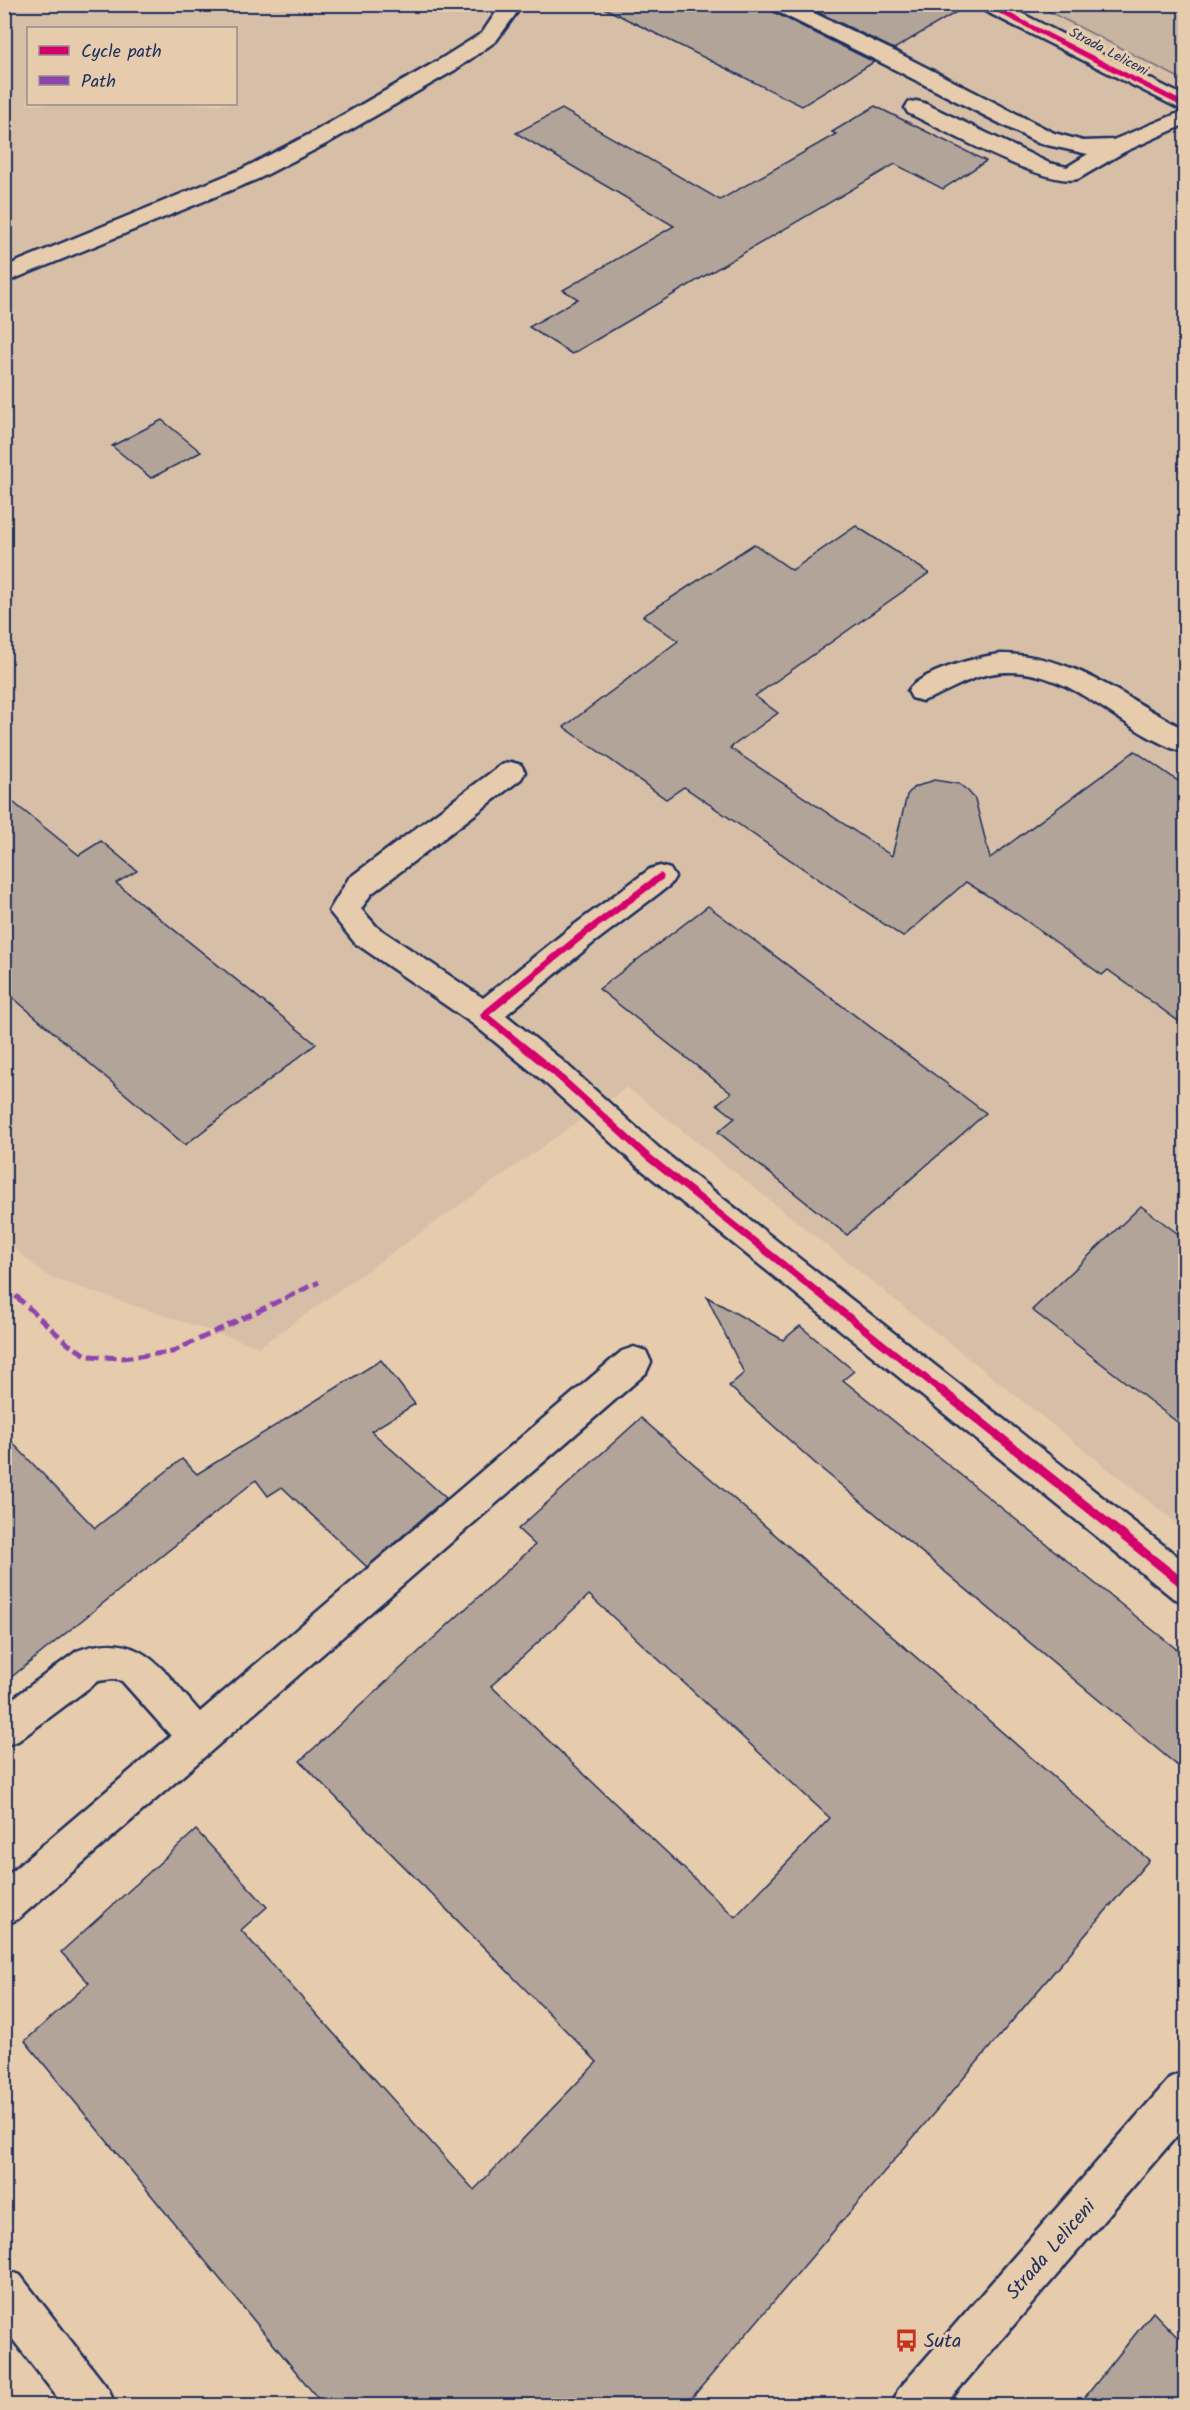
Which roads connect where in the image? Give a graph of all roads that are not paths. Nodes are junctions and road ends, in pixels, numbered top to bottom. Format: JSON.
{"nodes":[{"id":1,"x":513,"y":4,"type":"edge"},
{"id":2,"x":777,"y":4,"type":"edge"},
{"id":3,"x":986,"y":4,"type":"edge"},
{"id":4,"x":1185,"y":106,"type":"edge"},
{"id":5,"x":916,"y":108,"type":"dead end"},
{"id":6,"x":1185,"y":116,"type":"edge"},
{"id":7,"x":1117,"y":147,"type":"junction"},
{"id":8,"x":4,"y":276,"type":"edge"},
{"id":9,"x":922,"y":691,"type":"dead end"},
{"id":10,"x":1185,"y":743,"type":"edge"},
{"id":11,"x":511,"y":772,"type":"dead end"},
{"id":12,"x":660,"y":877,"type":"dead end"},
{"id":13,"x":484,"y":1015,"type":"junction"},
{"id":14,"x":634,"y":1362,"type":"dead end"},
{"id":15,"x":1185,"y":1586,"type":"edge"},
{"id":16,"x":4,"y":1728,"type":"edge"},
{"id":17,"x":198,"y":1738,"type":"junction"},
{"id":18,"x":4,"y":1905,"type":"edge"},
{"id":19,"x":1185,"y":2092,"type":"edge"},
{"id":20,"x":4,"y":2291,"type":"edge"},
{"id":21,"x":93,"y":2406,"type":"edge"},
{"id":22,"x":914,"y":2406,"type":"edge"}],
"edges":[{"from":1,"to":8,"type":"street"},
{"from":2,"to":7,"type":"street"},
{"from":3,"to":4,"type":"street","name":"Strada Leliceni"},
{"from":5,"to":7,"type":"street"},
{"from":6,"to":7,"type":"street"},
{"from":9,"to":10,"type":"street"},
{"from":11,"to":13,"type":"street"},
{"from":12,"to":13,"type":"street"},
{"from":13,"to":15,"type":"street"},
{"from":14,"to":17,"type":"street"},
{"from":16,"to":17,"type":"street"},
{"from":17,"to":18,"type":"street"},
{"from":19,"to":22,"type":"street","name":"Strada Leliceni"},
{"from":20,"to":21,"type":"street"}]}
